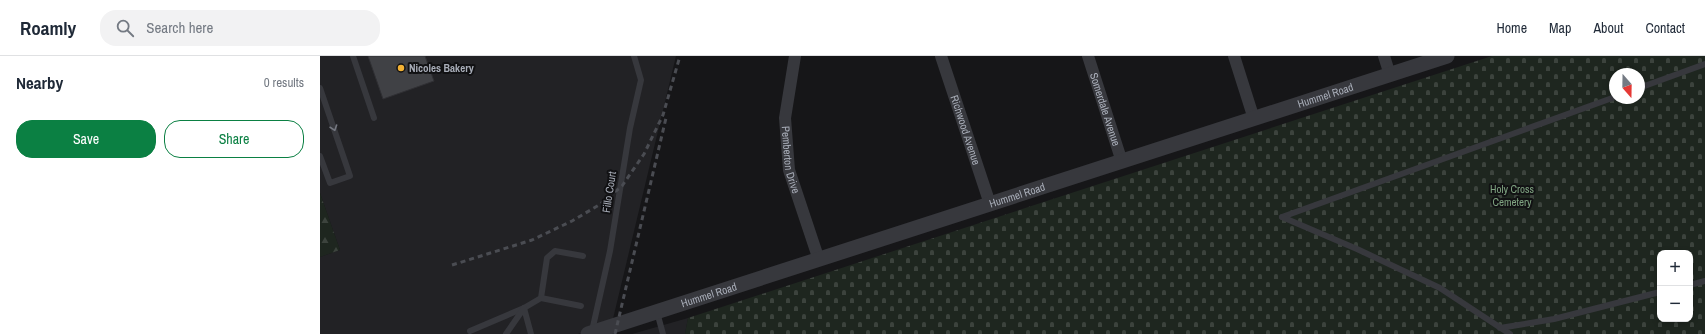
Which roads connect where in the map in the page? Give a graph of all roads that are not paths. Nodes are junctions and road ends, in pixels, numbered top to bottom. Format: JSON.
{"nodes":[{"id":1,"x":353,"y":56,"type":"edge"},
{"id":2,"x":634,"y":56,"type":"edge"},
{"id":3,"x":795,"y":56,"type":"edge"},
{"id":4,"x":941,"y":56,"type":"edge"},
{"id":5,"x":1088,"y":56,"type":"edge"},
{"id":6,"x":1234,"y":56,"type":"edge"},
{"id":7,"x":1384,"y":56,"type":"edge"},
{"id":8,"x":1447,"y":56,"type":"edge"},
{"id":9,"x":1705,"y":64,"type":"edge"},
{"id":10,"x":1390,"y":75,"type":"junction"},
{"id":11,"x":1645,"y":86,"type":"edge"},
{"id":12,"x":320,"y":90,"type":"edge"},
{"id":13,"x":1609,"y":99,"type":"edge"},
{"id":14,"x":374,"y":118,"type":"dead end"},
{"id":15,"x":1254,"y":119,"type":"junction"},
{"id":16,"x":320,"y":156,"type":"edge"},
{"id":17,"x":1122,"y":162,"type":"junction"},
{"id":18,"x":990,"y":204,"type":"junction"},
{"id":19,"x":583,"y":256,"type":"dead end"},
{"id":20,"x":819,"y":260,"type":"junction"},
{"id":21,"x":1705,"y":281,"type":"edge"},
{"id":22,"x":1693,"y":283,"type":"edge"},
{"id":23,"x":1657,"y":293,"type":"edge"},
{"id":24,"x":541,"y":298,"type":"junction"},
{"id":25,"x":581,"y":306,"type":"dead end"},
{"id":26,"x":524,"y":308,"type":"junction"},
{"id":27,"x":657,"y":312,"type":"junction"},
{"id":28,"x":1500,"y":328,"type":"junction"},
{"id":29,"x":470,"y":330,"type":"dead end"},
{"id":30,"x":590,"y":333,"type":"edge"},
{"id":31,"x":506,"y":334,"type":"edge"},
{"id":32,"x":531,"y":334,"type":"edge"},
{"id":33,"x":663,"y":334,"type":"edge"},
{"id":34,"x":1510,"y":334,"type":"edge"}],
"edges":[{"from":1,"to":14,"type":"lane"},
{"from":2,"to":30,"type":"lane","name":"Fillo Court"},
{"from":3,"to":20,"type":"street","name":"Pemberton Drive"},
{"from":4,"to":18,"type":"street","name":"Richwood Avenue"},
{"from":5,"to":17,"type":"street","name":"Somerdale Avenue"},
{"from":6,"to":15,"type":"street"},
{"from":7,"to":10,"type":"street"},
{"from":8,"to":10,"type":"street","name":"Hummel Road"},
{"from":9,"to":11,"type":"lane"},
{"from":10,"to":15,"type":"street","name":"Hummel Road"},
{"from":12,"to":16,"type":"lane","one_way":true},
{"from":13,"to":28,"type":"lane"},
{"from":15,"to":17,"type":"street","name":"Hummel Road"},
{"from":17,"to":18,"type":"street","name":"Hummel Road"},
{"from":18,"to":20,"type":"street","name":"Hummel Road"},
{"from":19,"to":24,"type":"lane"},
{"from":20,"to":27,"type":"street","name":"Hummel Road"},
{"from":21,"to":22,"type":"lane"},
{"from":23,"to":28,"type":"lane"},
{"from":24,"to":25,"type":"lane"},
{"from":24,"to":26,"type":"lane"},
{"from":26,"to":29,"type":"lane"},
{"from":26,"to":31,"type":"lane"},
{"from":26,"to":32,"type":"lane"},
{"from":27,"to":30,"type":"street","name":"Hummel Road"},
{"from":27,"to":33,"type":"lane"},
{"from":28,"to":34,"type":"lane"}]}
